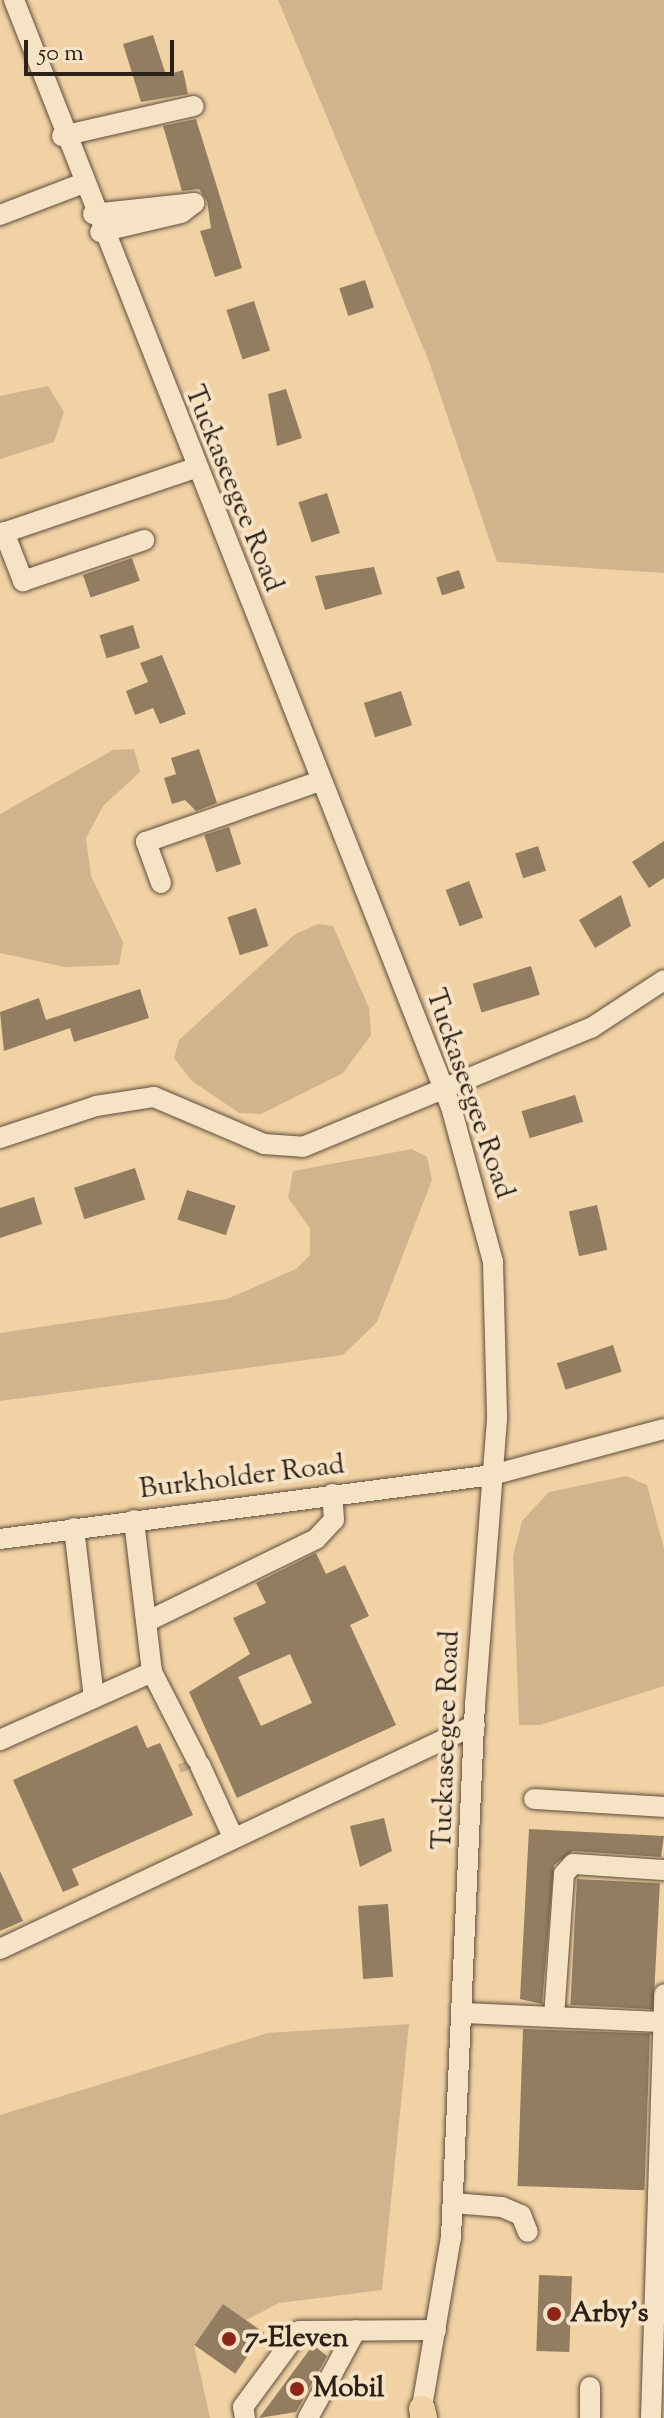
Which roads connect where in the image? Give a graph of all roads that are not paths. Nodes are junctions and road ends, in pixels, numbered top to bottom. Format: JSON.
{"nodes":[{"id":1,"x":14,"y":0,"type":"edge"},
{"id":2,"x":194,"y":106,"type":"dead end"},
{"id":3,"x":62,"y":136,"type":"junction"},
{"id":4,"x":81,"y":184,"type":"junction"},
{"id":5,"x":0,"y":215,"type":"edge"},
{"id":6,"x":195,"y":468,"type":"junction"},
{"id":7,"x":2,"y":533,"type":"edge"},
{"id":8,"x":144,"y":540,"type":"dead end"},
{"id":9,"x":320,"y":781,"type":"junction"},
{"id":10,"x":161,"y":883,"type":"dead end"},
{"id":11,"x":664,"y":980,"type":"edge"},
{"id":12,"x":442,"y":1086,"type":"junction"},
{"id":13,"x":0,"y":1138,"type":"edge"},
{"id":14,"x":664,"y":1429,"type":"edge"},
{"id":15,"x":492,"y":1475,"type":"junction"},
{"id":16,"x":332,"y":1494,"type":"junction"},
{"id":17,"x":134,"y":1520,"type":"junction"},
{"id":18,"x":74,"y":1528,"type":"junction"},
{"id":19,"x":0,"y":1539,"type":"edge"},
{"id":20,"x":148,"y":1621,"type":"junction"},
{"id":21,"x":152,"y":1672,"type":"junction"},
{"id":22,"x":94,"y":1698,"type":"junction"},
{"id":23,"x":475,"y":1725,"type":"junction"},
{"id":24,"x":0,"y":1740,"type":"edge"},
{"id":25,"x":534,"y":1799,"type":"dead end"},
{"id":26,"x":664,"y":1807,"type":"edge"},
{"id":27,"x":233,"y":1837,"type":"junction"},
{"id":28,"x":664,"y":1870,"type":"edge"},
{"id":29,"x":0,"y":1949,"type":"edge"},
{"id":30,"x":664,"y":1994,"type":"edge"},
{"id":31,"x":464,"y":2013,"type":"junction"},
{"id":32,"x":554,"y":2017,"type":"junction"},
{"id":33,"x":662,"y":2022,"type":"edge"},
{"id":34,"x":453,"y":2203,"type":"junction"},
{"id":35,"x":528,"y":2232,"type":"dead end"},
{"id":36,"x":356,"y":2330,"type":"junction"},
{"id":37,"x":436,"y":2330,"type":"junction"},
{"id":38,"x":590,"y":2387,"type":"dead end"},
{"id":39,"x":422,"y":2415,"type":"edge"},
{"id":40,"x":245,"y":2418,"type":"edge"},
{"id":41,"x":308,"y":2418,"type":"edge"},
{"id":42,"x":590,"y":2418,"type":"edge"},
{"id":43,"x":651,"y":2418,"type":"edge"}],
"edges":[{"from":1,"to":3,"type":"street","name":"Tuckaseegee Road"},
{"from":2,"to":3,"type":"street"},
{"from":3,"to":4,"type":"street","name":"Tuckaseegee Road"},
{"from":4,"to":5,"type":"street"},
{"from":4,"to":6,"type":"street","name":"Tuckaseegee Road"},
{"from":6,"to":7,"type":"street"},
{"from":6,"to":9,"type":"street","name":"Tuckaseegee Road"},
{"from":7,"to":8,"type":"street"},
{"from":9,"to":10,"type":"street"},
{"from":9,"to":12,"type":"street","name":"Tuckaseegee Road"},
{"from":11,"to":12,"type":"street"},
{"from":12,"to":13,"type":"street"},
{"from":12,"to":15,"type":"street","name":"Tuckaseegee Road"},
{"from":14,"to":15,"type":"street","name":"Burkholder Road"},
{"from":15,"to":16,"type":"street","name":"Burkholder Road"},
{"from":15,"to":23,"type":"street","name":"Tuckaseegee Road"},
{"from":16,"to":17,"type":"street","name":"Burkholder Road"},
{"from":16,"to":20,"type":"street"},
{"from":17,"to":18,"type":"street","name":"Burkholder Road"},
{"from":17,"to":20,"type":"street"},
{"from":18,"to":19,"type":"street","name":"Burkholder Road"},
{"from":18,"to":22,"type":"street"},
{"from":20,"to":21,"type":"street"},
{"from":21,"to":22,"type":"street"},
{"from":21,"to":27,"type":"street"},
{"from":22,"to":24,"type":"street"},
{"from":23,"to":27,"type":"street"},
{"from":23,"to":31,"type":"street","name":"Tuckaseegee Road"},
{"from":25,"to":26,"type":"street"},
{"from":27,"to":29,"type":"street"},
{"from":28,"to":32,"type":"street"},
{"from":30,"to":33,"type":"street"},
{"from":31,"to":32,"type":"street"},
{"from":31,"to":34,"type":"street","name":"Tuckaseegee Road"},
{"from":32,"to":33,"type":"street"},
{"from":33,"to":43,"type":"street"},
{"from":34,"to":35,"type":"street"},
{"from":34,"to":37,"type":"street","name":"Tuckaseegee Road"},
{"from":36,"to":37,"type":"street"},
{"from":36,"to":40,"type":"street"},
{"from":36,"to":41,"type":"street"},
{"from":37,"to":39,"type":"street","name":"Tuckaseegee Road"},
{"from":38,"to":42,"type":"street"}]}
